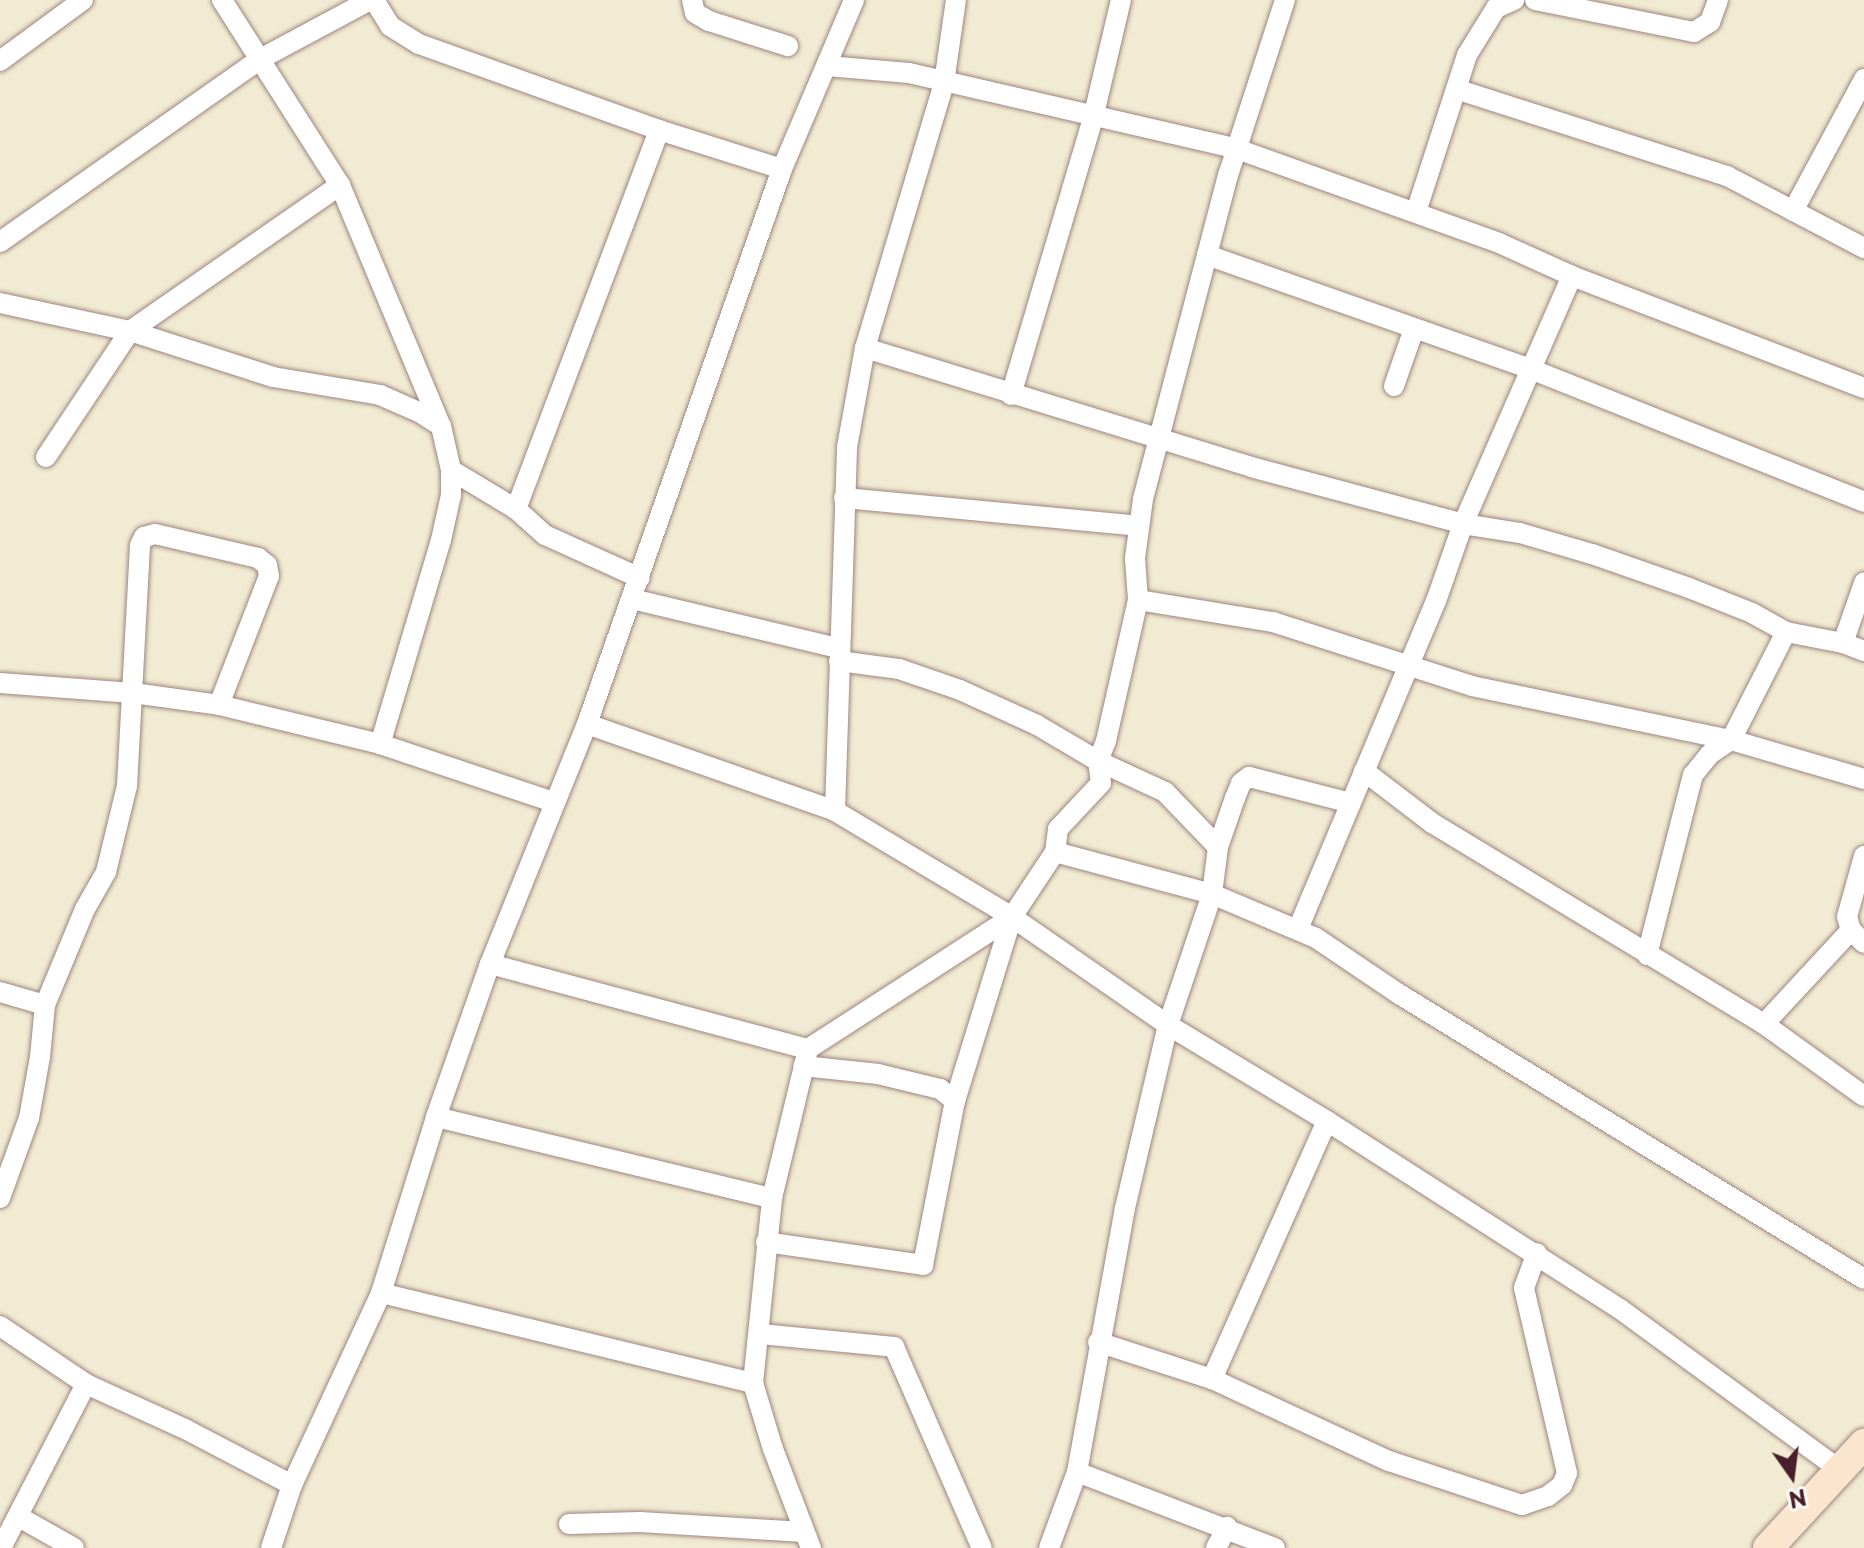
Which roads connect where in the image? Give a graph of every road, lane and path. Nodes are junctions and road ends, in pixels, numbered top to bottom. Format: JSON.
{"nodes":[{"id":1,"x":83,"y":0,"type":"edge"},
{"id":2,"x":222,"y":0,"type":"edge"},
{"id":3,"x":372,"y":0,"type":"edge"},
{"id":4,"x":692,"y":0,"type":"edge"},
{"id":5,"x":854,"y":0,"type":"edge"},
{"id":6,"x":956,"y":0,"type":"edge"},
{"id":7,"x":1121,"y":0,"type":"edge"},
{"id":8,"x":1285,"y":0,"type":"edge"},
{"id":9,"x":1506,"y":0,"type":"edge"},
{"id":10,"x":1514,"y":0,"type":"edge"},
{"id":11,"x":1535,"y":0,"type":"edge"},
{"id":12,"x":1718,"y":0,"type":"edge"},
{"id":13,"x":788,"y":46,"type":"dead end"},
{"id":14,"x":262,"y":58,"type":"junction"},
{"id":15,"x":0,"y":61,"type":"edge"},
{"id":16,"x":827,"y":66,"type":"junction"},
{"id":17,"x":1864,"y":79,"type":"edge"},
{"id":18,"x":944,"y":83,"type":"junction"},
{"id":19,"x":1456,"y":89,"type":"junction"},
{"id":20,"x":1094,"y":114,"type":"junction"},
{"id":21,"x":659,"y":130,"type":"junction"},
{"id":22,"x":1237,"y":149,"type":"junction"},
{"id":23,"x":782,"y":169,"type":"junction"},
{"id":24,"x":340,"y":185,"type":"junction"},
{"id":25,"x":1793,"y":211,"type":"junction"},
{"id":26,"x":1416,"y":212,"type":"junction"},
{"id":27,"x":0,"y":242,"type":"edge"},
{"id":28,"x":1864,"y":248,"type":"edge"},
{"id":29,"x":1207,"y":255,"type":"junction"},
{"id":30,"x":1572,"y":276,"type":"junction"},
{"id":31,"x":0,"y":303,"type":"edge"},
{"id":32,"x":1414,"y":329,"type":"junction"},
{"id":33,"x":130,"y":331,"type":"junction"},
{"id":34,"x":865,"y":348,"type":"junction"},
{"id":35,"x":1533,"y":370,"type":"junction"},
{"id":36,"x":1394,"y":386,"type":"dead end"},
{"id":37,"x":1864,"y":388,"type":"edge"},
{"id":38,"x":1011,"y":395,"type":"junction"},
{"id":39,"x":441,"y":426,"type":"junction"},
{"id":40,"x":1159,"y":437,"type":"junction"},
{"id":41,"x":46,"y":457,"type":"dead end"},
{"id":42,"x":451,"y":470,"type":"junction"},
{"id":43,"x":844,"y":498,"type":"junction"},
{"id":44,"x":1864,"y":502,"type":"edge"},
{"id":45,"x":516,"y":509,"type":"junction"},
{"id":46,"x":1463,"y":524,"type":"junction"},
{"id":47,"x":1139,"y":526,"type":"junction"},
{"id":48,"x":640,"y":578,"type":"junction"},
{"id":49,"x":1864,"y":583,"type":"edge"},
{"id":50,"x":632,"y":599,"type":"junction"},
{"id":51,"x":1138,"y":600,"type":"junction"},
{"id":52,"x":1786,"y":632,"type":"junction"},
{"id":53,"x":1843,"y":643,"type":"junction"},
{"id":54,"x":1864,"y":651,"type":"edge"},
{"id":55,"x":838,"y":654,"type":"junction"},
{"id":56,"x":1409,"y":665,"type":"junction"},
{"id":57,"x":0,"y":683,"type":"edge"},
{"id":58,"x":133,"y":693,"type":"junction"},
{"id":59,"x":219,"y":705,"type":"junction"},
{"id":60,"x":587,"y":724,"type":"junction"},
{"id":61,"x":1731,"y":740,"type":"junction"},
{"id":62,"x":380,"y":744,"type":"junction"},
{"id":63,"x":1098,"y":761,"type":"junction"},
{"id":64,"x":1364,"y":771,"type":"junction"},
{"id":65,"x":1864,"y":779,"type":"edge"},
{"id":66,"x":553,"y":802,"type":"junction"},
{"id":67,"x":1351,"y":803,"type":"junction"},
{"id":68,"x":835,"y":811,"type":"junction"},
{"id":69,"x":1218,"y":847,"type":"junction"},
{"id":70,"x":1055,"y":852,"type":"junction"},
{"id":71,"x":1864,"y":856,"type":"edge"},
{"id":72,"x":1212,"y":894,"type":"junction"},
{"id":73,"x":1012,"y":917,"type":"junction"},
{"id":74,"x":1298,"y":929,"type":"junction"},
{"id":75,"x":1858,"y":936,"type":"edge"},
{"id":76,"x":1647,"y":955,"type":"junction"},
{"id":77,"x":490,"y":964,"type":"junction"},
{"id":78,"x":0,"y":992,"type":"edge"},
{"id":79,"x":45,"y":1005,"type":"junction"},
{"id":80,"x":1764,"y":1024,"type":"junction"},
{"id":81,"x":1168,"y":1025,"type":"junction"},
{"id":82,"x":805,"y":1057,"type":"junction"},
{"id":83,"x":1864,"y":1096,"type":"edge"},
{"id":84,"x":955,"y":1101,"type":"junction"},
{"id":85,"x":436,"y":1117,"type":"junction"},
{"id":86,"x":1327,"y":1121,"type":"junction"},
{"id":87,"x":0,"y":1198,"type":"edge"},
{"id":88,"x":772,"y":1198,"type":"junction"},
{"id":89,"x":766,"y":1242,"type":"junction"},
{"id":90,"x":1537,"y":1253,"type":"junction"},
{"id":91,"x":1864,"y":1279,"type":"edge"},
{"id":92,"x":381,"y":1293,"type":"junction"},
{"id":93,"x":0,"y":1326,"type":"edge"},
{"id":94,"x":760,"y":1334,"type":"junction"},
{"id":95,"x":1098,"y":1342,"type":"junction"},
{"id":96,"x":1212,"y":1379,"type":"junction"},
{"id":97,"x":753,"y":1383,"type":"junction"},
{"id":98,"x":86,"y":1384,"type":"junction"},
{"id":99,"x":1864,"y":1444,"type":"edge"},
{"id":100,"x":1840,"y":1470,"type":"junction"},
{"id":101,"x":1077,"y":1472,"type":"junction"},
{"id":102,"x":292,"y":1485,"type":"junction"},
{"id":103,"x":19,"y":1517,"type":"junction"},
{"id":104,"x":569,"y":1524,"type":"dead end"},
{"id":105,"x":1227,"y":1527,"type":"junction"},
{"id":106,"x":808,"y":1540,"type":"edge"},
{"id":107,"x":1,"y":1548,"type":"edge"},
{"id":108,"x":74,"y":1548,"type":"edge"},
{"id":109,"x":271,"y":1548,"type":"edge"},
{"id":110,"x":982,"y":1548,"type":"edge"},
{"id":111,"x":1049,"y":1548,"type":"edge"},
{"id":112,"x":1216,"y":1548,"type":"edge"},
{"id":113,"x":1275,"y":1548,"type":"edge"},
{"id":114,"x":1768,"y":1548,"type":"edge"}],
"edges":[{"from":1,"to":15,"type":"street"},
{"from":2,"to":14,"type":"street"},
{"from":3,"to":14,"type":"street"},
{"from":3,"to":21,"type":"street"},
{"from":4,"to":13,"type":"street"},
{"from":5,"to":16,"type":"street"},
{"from":6,"to":18,"type":"street"},
{"from":7,"to":20,"type":"street"},
{"from":8,"to":22,"type":"street"},
{"from":9,"to":10,"type":"street"},
{"from":9,"to":19,"type":"street"},
{"from":11,"to":12,"type":"street"},
{"from":14,"to":24,"type":"street"},
{"from":14,"to":27,"type":"street"},
{"from":16,"to":18,"type":"street"},
{"from":16,"to":23,"type":"street"},
{"from":17,"to":25,"type":"street"},
{"from":18,"to":20,"type":"street"},
{"from":18,"to":34,"type":"street"},
{"from":19,"to":25,"type":"street"},
{"from":19,"to":26,"type":"street"},
{"from":20,"to":22,"type":"street"},
{"from":20,"to":38,"type":"street"},
{"from":21,"to":23,"type":"street"},
{"from":21,"to":45,"type":"street"},
{"from":22,"to":26,"type":"street"},
{"from":22,"to":29,"type":"street"},
{"from":23,"to":48,"type":"street"},
{"from":24,"to":33,"type":"street"},
{"from":24,"to":39,"type":"street"},
{"from":25,"to":28,"type":"street"},
{"from":26,"to":30,"type":"street"},
{"from":29,"to":32,"type":"street"},
{"from":29,"to":40,"type":"street"},
{"from":30,"to":35,"type":"street"},
{"from":30,"to":37,"type":"street"},
{"from":31,"to":33,"type":"street"},
{"from":32,"to":35,"type":"street"},
{"from":32,"to":36,"type":"street"},
{"from":33,"to":39,"type":"street"},
{"from":33,"to":41,"type":"street"},
{"from":34,"to":38,"type":"street"},
{"from":34,"to":43,"type":"street"},
{"from":35,"to":44,"type":"street"},
{"from":35,"to":46,"type":"street"},
{"from":38,"to":40,"type":"street"},
{"from":39,"to":42,"type":"street"},
{"from":40,"to":46,"type":"street"},
{"from":40,"to":47,"type":"street"},
{"from":42,"to":45,"type":"street"},
{"from":42,"to":62,"type":"street"},
{"from":43,"to":47,"type":"street"},
{"from":43,"to":55,"type":"street"},
{"from":45,"to":48,"type":"street"},
{"from":46,"to":52,"type":"street"},
{"from":46,"to":56,"type":"street"},
{"from":47,"to":51,"type":"street"},
{"from":48,"to":50,"type":"street"},
{"from":49,"to":53,"type":"street"},
{"from":50,"to":55,"type":"street"},
{"from":50,"to":60,"type":"street"},
{"from":51,"to":56,"type":"street"},
{"from":51,"to":63,"type":"street"},
{"from":52,"to":53,"type":"street"},
{"from":52,"to":61,"type":"street"},
{"from":53,"to":54,"type":"street"},
{"from":55,"to":63,"type":"street"},
{"from":55,"to":68,"type":"street"},
{"from":56,"to":61,"type":"street"},
{"from":56,"to":64,"type":"street"},
{"from":57,"to":58,"type":"street"},
{"from":58,"to":59,"type":"street"},
{"from":58,"to":59,"type":"street"},
{"from":58,"to":79,"type":"street"},
{"from":59,"to":62,"type":"street"},
{"from":60,"to":66,"type":"street"},
{"from":60,"to":68,"type":"street"},
{"from":61,"to":65,"type":"street"},
{"from":61,"to":76,"type":"street"},
{"from":62,"to":66,"type":"street"},
{"from":63,"to":69,"type":"street"},
{"from":63,"to":70,"type":"street"},
{"from":64,"to":67,"type":"street"},
{"from":64,"to":76,"type":"street"},
{"from":66,"to":77,"type":"street"},
{"from":67,"to":69,"type":"street"},
{"from":67,"to":74,"type":"street"},
{"from":68,"to":73,"type":"street"},
{"from":69,"to":72,"type":"street"},
{"from":70,"to":72,"type":"street"},
{"from":70,"to":73,"type":"street"},
{"from":71,"to":75,"type":"street"},
{"from":72,"to":74,"type":"street"},
{"from":72,"to":81,"type":"street"},
{"from":73,"to":81,"type":"street"},
{"from":73,"to":82,"type":"street"},
{"from":73,"to":84,"type":"street"},
{"from":74,"to":91,"type":"street"},
{"from":75,"to":80,"type":"street"},
{"from":76,"to":80,"type":"street"},
{"from":77,"to":82,"type":"street"},
{"from":77,"to":85,"type":"street"},
{"from":78,"to":79,"type":"street"},
{"from":79,"to":87,"type":"street"},
{"from":80,"to":83,"type":"street"},
{"from":81,"to":86,"type":"street"},
{"from":81,"to":95,"type":"street"},
{"from":82,"to":84,"type":"street"},
{"from":82,"to":88,"type":"street"},
{"from":84,"to":89,"type":"street"},
{"from":85,"to":88,"type":"street"},
{"from":85,"to":92,"type":"street"},
{"from":86,"to":90,"type":"street"},
{"from":86,"to":96,"type":"street"},
{"from":88,"to":89,"type":"street"},
{"from":89,"to":94,"type":"street"},
{"from":90,"to":96,"type":"street"},
{"from":90,"to":100,"type":"street"},
{"from":92,"to":97,"type":"street"},
{"from":92,"to":102,"type":"street"},
{"from":93,"to":98,"type":"street"},
{"from":94,"to":97,"type":"street"},
{"from":94,"to":110,"type":"street"},
{"from":95,"to":96,"type":"street"},
{"from":95,"to":101,"type":"street"},
{"from":97,"to":106,"type":"street"},
{"from":98,"to":102,"type":"street"},
{"from":98,"to":103,"type":"street"},
{"from":99,"to":100,"type":"main road"},
{"from":100,"to":114,"type":"main road"},
{"from":101,"to":105,"type":"street"},
{"from":101,"to":111,"type":"street"},
{"from":102,"to":109,"type":"street"},
{"from":103,"to":107,"type":"street"},
{"from":103,"to":108,"type":"street"},
{"from":104,"to":106,"type":"street"},
{"from":105,"to":112,"type":"street"},
{"from":105,"to":113,"type":"street"}]}
